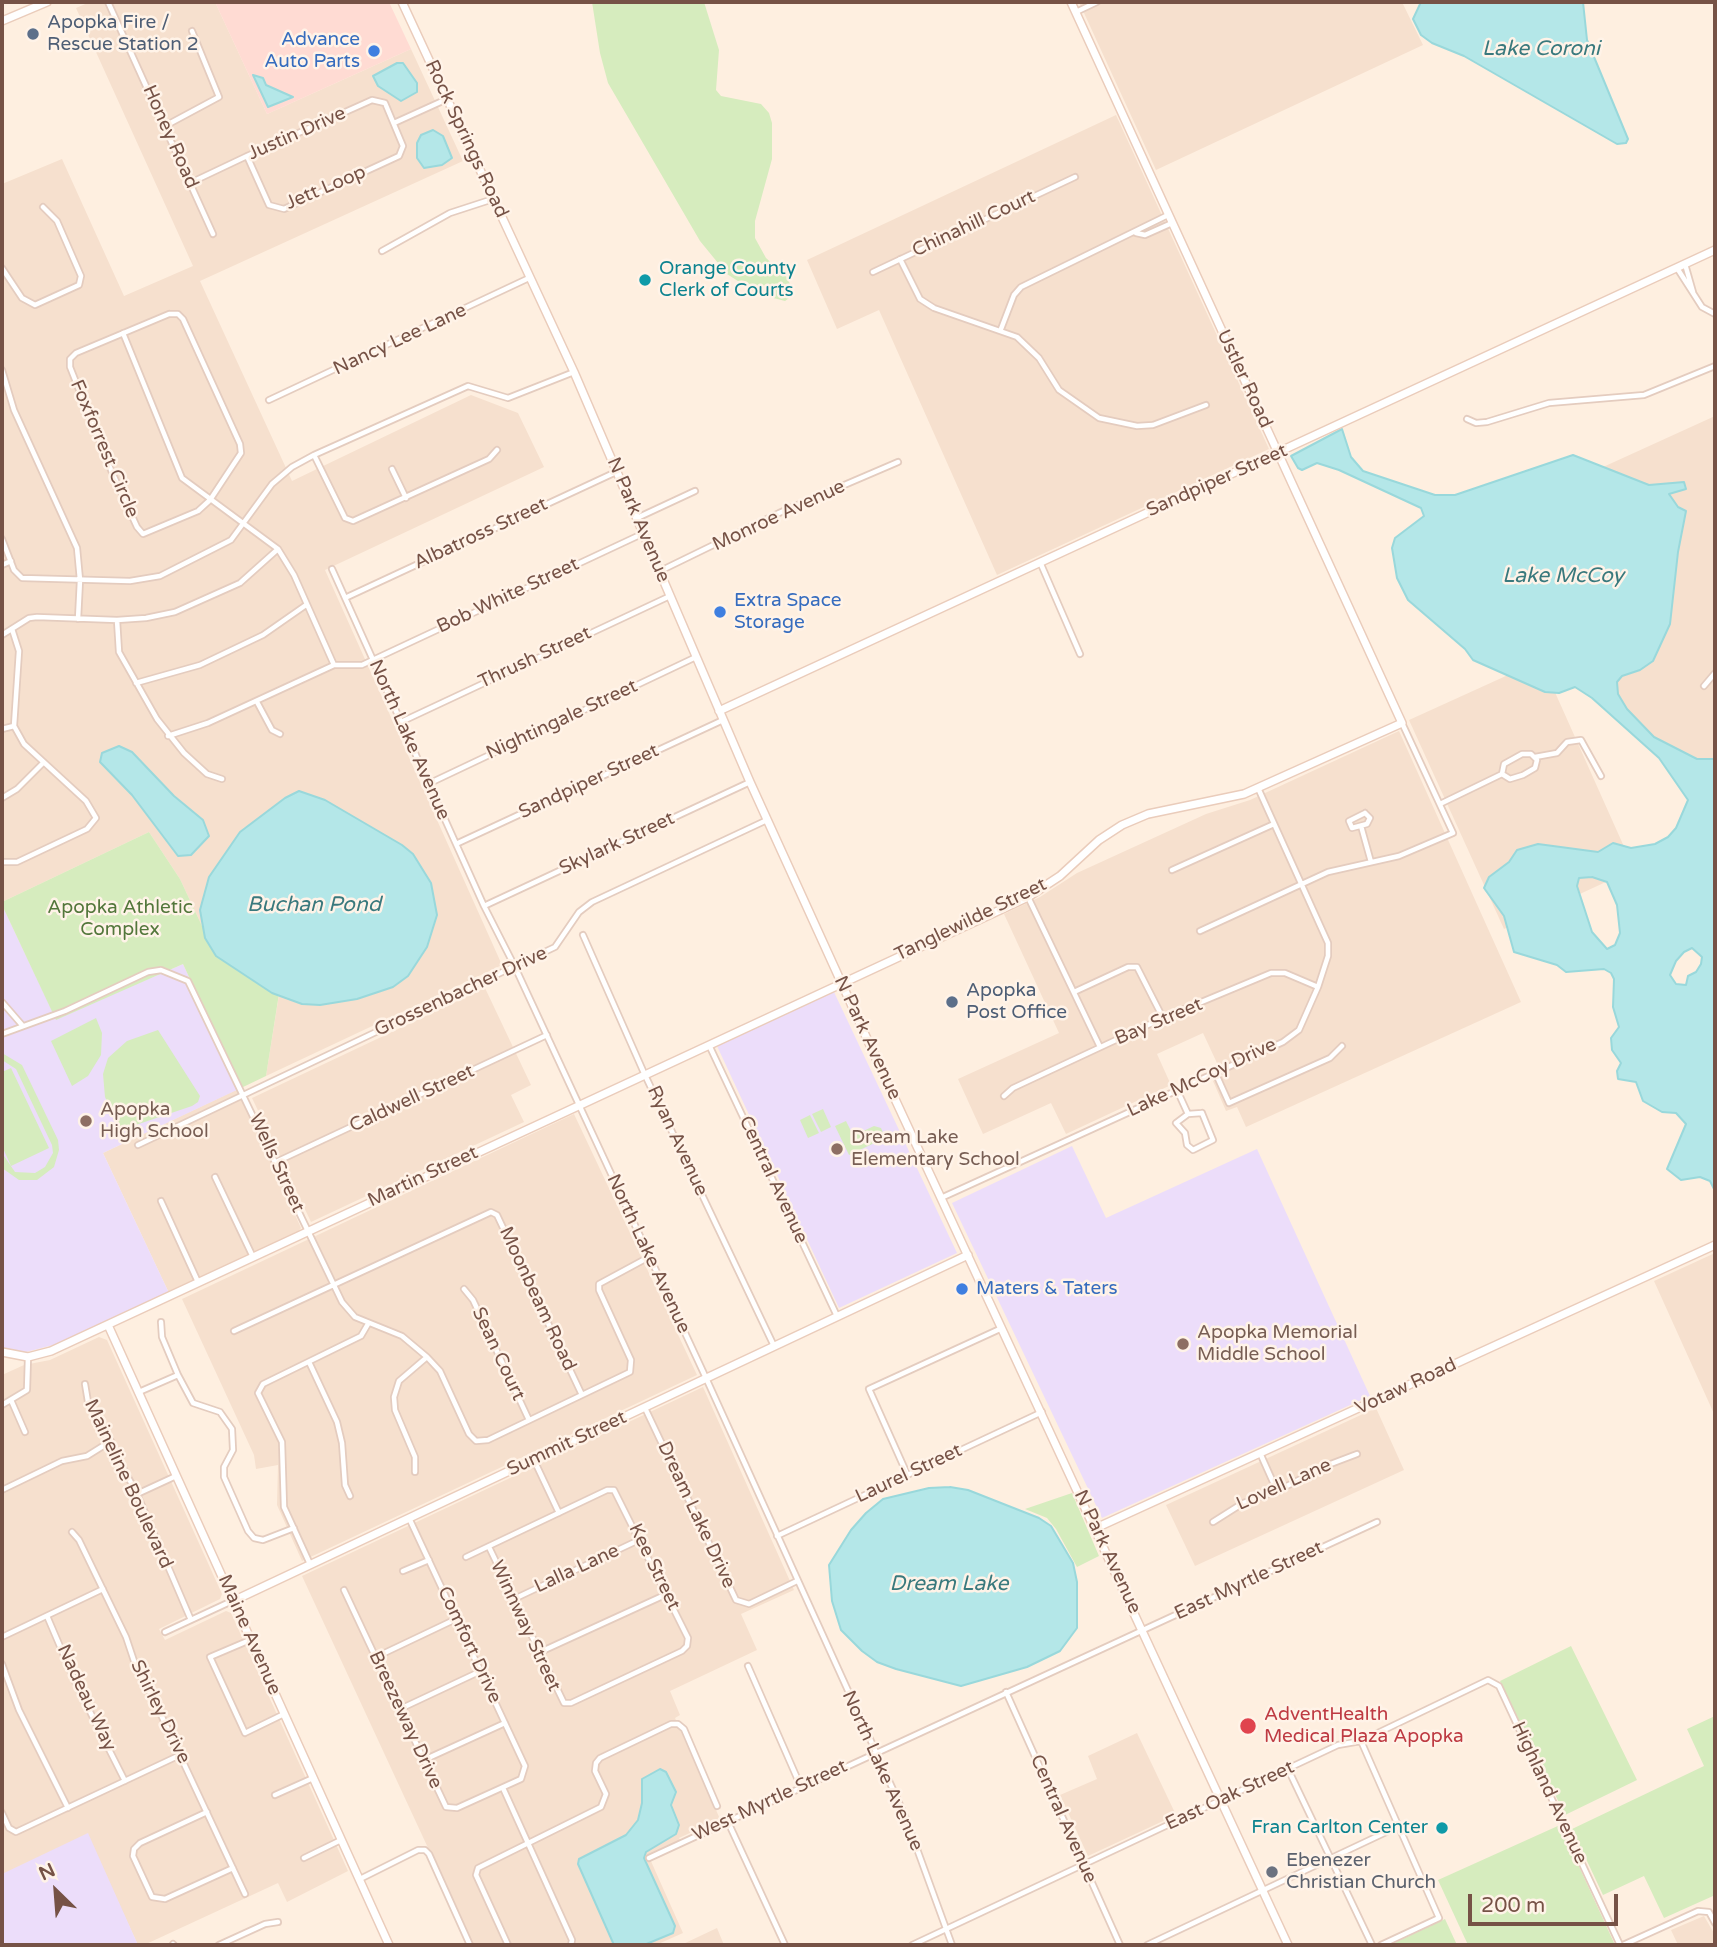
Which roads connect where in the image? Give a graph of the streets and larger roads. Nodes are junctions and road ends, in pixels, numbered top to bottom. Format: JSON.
{"nodes":[{"id":1,"x":47,"y":2,"type":"edge"},
{"id":2,"x":108,"y":2,"type":"edge"},
{"id":3,"x":402,"y":2,"type":"edge"},
{"id":4,"x":1071,"y":2,"type":"edge"},
{"id":5,"x":1097,"y":2,"type":"edge"},
{"id":6,"x":1076,"y":12,"type":"junction"},
{"id":7,"x":2,"y":21,"type":"edge"},
{"id":8,"x":191,"y":31,"type":"dead end"},
{"id":9,"x":448,"y":99,"type":"junction"},
{"id":10,"x":394,"y":124,"type":"junction"},
{"id":11,"x":165,"y":126,"type":"junction"},
{"id":12,"x":247,"y":156,"type":"junction"},
{"id":13,"x":1076,"y":177,"type":"dead end"},
{"id":14,"x":190,"y":183,"type":"junction"},
{"id":15,"x":494,"y":198,"type":"junction"},
{"id":16,"x":43,"y":207,"type":"dead end"},
{"id":17,"x":1170,"y":219,"type":"junction"},
{"id":18,"x":1151,"y":222,"type":"junction"},
{"id":19,"x":1154,"y":231,"type":"junction"},
{"id":20,"x":1136,"y":233,"type":"junction"},
{"id":21,"x":214,"y":234,"type":"dead end"},
{"id":22,"x":1715,"y":250,"type":"edge"},
{"id":23,"x":382,"y":251,"type":"dead end"},
{"id":24,"x":900,"y":259,"type":"junction"},
{"id":25,"x":1685,"y":264,"type":"junction"},
{"id":26,"x":1676,"y":268,"type":"junction"},
{"id":27,"x":3,"y":270,"type":"edge"},
{"id":28,"x":873,"y":272,"type":"dead end"},
{"id":29,"x":530,"y":277,"type":"junction"},
{"id":30,"x":1693,"y":293,"type":"junction"},
{"id":31,"x":1715,"y":314,"type":"edge"},
{"id":32,"x":1001,"y":329,"type":"junction"},
{"id":33,"x":122,"y":333,"type":"junction"},
{"id":34,"x":1715,"y":366,"type":"edge"},
{"id":35,"x":2,"y":370,"type":"edge"},
{"id":36,"x":574,"y":372,"type":"junction"},
{"id":37,"x":269,"y":400,"type":"dead end"},
{"id":38,"x":1206,"y":405,"type":"dead end"},
{"id":39,"x":1467,"y":419,"type":"dead end"},
{"id":40,"x":497,"y":450,"type":"dead end"},
{"id":41,"x":1279,"y":453,"type":"junction"},
{"id":42,"x":314,"y":455,"type":"junction"},
{"id":43,"x":898,"y":461,"type":"dead end"},
{"id":44,"x":393,"y":469,"type":"dead end"},
{"id":45,"x":617,"y":472,"type":"junction"},
{"id":46,"x":695,"y":491,"type":"dead end"},
{"id":47,"x":406,"y":498,"type":"junction"},
{"id":48,"x":210,"y":500,"type":"junction"},
{"id":49,"x":637,"y":518,"type":"junction"},
{"id":50,"x":244,"y":523,"type":"junction"},
{"id":51,"x":643,"y":533,"type":"junction"},
{"id":52,"x":2,"y":539,"type":"edge"},
{"id":53,"x":278,"y":549,"type":"junction"},
{"id":54,"x":11,"y":561,"type":"junction"},
{"id":55,"x":1040,"y":561,"type":"junction"},
{"id":56,"x":2,"y":565,"type":"edge"},
{"id":57,"x":332,"y":569,"type":"dead end"},
{"id":58,"x":660,"y":571,"type":"junction"},
{"id":59,"x":80,"y":580,"type":"junction"},
{"id":60,"x":670,"y":595,"type":"junction"},
{"id":61,"x":345,"y":598,"type":"junction"},
{"id":62,"x":306,"y":605,"type":"junction"},
{"id":63,"x":78,"y":619,"type":"junction"},
{"id":64,"x":117,"y":620,"type":"junction"},
{"id":65,"x":12,"y":629,"type":"junction"},
{"id":66,"x":2,"y":635,"type":"edge"},
{"id":67,"x":1080,"y":654,"type":"dead end"},
{"id":68,"x":696,"y":657,"type":"junction"},
{"id":69,"x":373,"y":660,"type":"junction"},
{"id":70,"x":334,"y":666,"type":"junction"},
{"id":71,"x":1715,"y":673,"type":"edge"},
{"id":72,"x":135,"y":683,"type":"junction"},
{"id":73,"x":1704,"y":686,"type":"dead end"},
{"id":74,"x":257,"y":702,"type":"junction"},
{"id":75,"x":719,"y":711,"type":"junction"},
{"id":76,"x":723,"y":720,"type":"junction"},
{"id":77,"x":401,"y":722,"type":"junction"},
{"id":78,"x":1402,"y":723,"type":"junction"},
{"id":79,"x":14,"y":726,"type":"junction"},
{"id":80,"x":2,"y":729,"type":"edge"},
{"id":81,"x":280,"y":734,"type":"dead end"},
{"id":82,"x":168,"y":736,"type":"junction"},
{"id":83,"x":1535,"y":757,"type":"junction"},
{"id":84,"x":43,"y":763,"type":"junction"},
{"id":85,"x":1502,"y":774,"type":"junction"},
{"id":86,"x":1601,"y":776,"type":"dead end"},
{"id":87,"x":222,"y":779,"type":"dead end"},
{"id":88,"x":750,"y":782,"type":"junction"},
{"id":89,"x":428,"y":784,"type":"junction"},
{"id":90,"x":1258,"y":788,"type":"junction"},
{"id":91,"x":2,"y":798,"type":"edge"},
{"id":92,"x":1440,"y":804,"type":"junction"},
{"id":93,"x":767,"y":820,"type":"junction"},
{"id":94,"x":1274,"y":824,"type":"junction"},
{"id":95,"x":1362,"y":826,"type":"junction"},
{"id":96,"x":456,"y":845,"type":"junction"},
{"id":97,"x":2,"y":862,"type":"edge"},
{"id":98,"x":1371,"y":862,"type":"junction"},
{"id":99,"x":1172,"y":870,"type":"dead end"},
{"id":100,"x":1302,"y":884,"type":"junction"},
{"id":101,"x":1028,"y":897,"type":"junction"},
{"id":102,"x":484,"y":906,"type":"junction"},
{"id":103,"x":1199,"y":931,"type":"dead end"},
{"id":104,"x":583,"y":935,"type":"dead end"},
{"id":105,"x":515,"y":967,"type":"junction"},
{"id":106,"x":841,"y":982,"type":"junction"},
{"id":107,"x":1318,"y":987,"type":"junction"},
{"id":108,"x":1074,"y":992,"type":"junction"},
{"id":109,"x":2,"y":1002,"type":"edge"},
{"id":110,"x":1163,"y":1018,"type":"junction"},
{"id":111,"x":22,"y":1025,"type":"junction"},
{"id":112,"x":2,"y":1034,"type":"edge"},
{"id":113,"x":547,"y":1035,"type":"junction"},
{"id":114,"x":709,"y":1044,"type":"junction"},
{"id":115,"x":1342,"y":1046,"type":"dead end"},
{"id":116,"x":1100,"y":1047,"type":"junction"},
{"id":117,"x":1215,"y":1072,"type":"junction"},
{"id":118,"x":644,"y":1073,"type":"junction"},
{"id":119,"x":1177,"y":1090,"type":"junction"},
{"id":120,"x":244,"y":1094,"type":"junction"},
{"id":121,"x":1004,"y":1096,"type":"dead end"},
{"id":122,"x":577,"y":1105,"type":"junction"},
{"id":123,"x":1188,"y":1114,"type":"junction"},
{"id":124,"x":138,"y":1145,"type":"dead end"},
{"id":125,"x":276,"y":1162,"type":"junction"},
{"id":126,"x":215,"y":1177,"type":"dead end"},
{"id":127,"x":942,"y":1198,"type":"junction"},
{"id":128,"x":161,"y":1201,"type":"dead end"},
{"id":129,"x":308,"y":1231,"type":"junction"},
{"id":130,"x":1715,"y":1245,"type":"edge"},
{"id":131,"x":968,"y":1255,"type":"junction"},
{"id":132,"x":253,"y":1257,"type":"junction"},
{"id":133,"x":649,"y":1257,"type":"junction"},
{"id":134,"x":198,"y":1282,"type":"junction"},
{"id":135,"x":333,"y":1286,"type":"junction"},
{"id":136,"x":464,"y":1289,"type":"dead end"},
{"id":137,"x":837,"y":1316,"type":"junction"},
{"id":138,"x":161,"y":1322,"type":"dead end"},
{"id":139,"x":368,"y":1324,"type":"junction"},
{"id":140,"x":108,"y":1325,"type":"junction"},
{"id":141,"x":1003,"y":1328,"type":"junction"},
{"id":142,"x":234,"y":1331,"type":"dead end"},
{"id":143,"x":774,"y":1346,"type":"junction"},
{"id":144,"x":2,"y":1352,"type":"edge"},
{"id":145,"x":28,"y":1357,"type":"junction"},
{"id":146,"x":428,"y":1357,"type":"junction"},
{"id":147,"x":309,"y":1362,"type":"junction"},
{"id":148,"x":178,"y":1375,"type":"junction"},
{"id":149,"x":706,"y":1378,"type":"junction"},
{"id":150,"x":85,"y":1384,"type":"dead end"},
{"id":151,"x":139,"y":1392,"type":"junction"},
{"id":152,"x":582,"y":1395,"type":"junction"},
{"id":153,"x":11,"y":1400,"type":"junction"},
{"id":154,"x":2,"y":1405,"type":"edge"},
{"id":155,"x":645,"y":1407,"type":"junction"},
{"id":156,"x":1042,"y":1412,"type":"junction"},
{"id":157,"x":529,"y":1420,"type":"junction"},
{"id":158,"x":25,"y":1432,"type":"dead end"},
{"id":159,"x":111,"y":1441,"type":"junction"},
{"id":160,"x":1259,"y":1453,"type":"junction"},
{"id":161,"x":1357,"y":1454,"type":"dead end"},
{"id":162,"x":534,"y":1459,"type":"junction"},
{"id":163,"x":415,"y":1472,"type":"dead end"},
{"id":164,"x":907,"y":1474,"type":"junction"},
{"id":165,"x":176,"y":1476,"type":"junction"},
{"id":166,"x":2,"y":1490,"type":"edge"},
{"id":167,"x":1277,"y":1491,"type":"junction"},
{"id":168,"x":137,"y":1494,"type":"junction"},
{"id":169,"x":350,"y":1496,"type":"dead end"},
{"id":170,"x":559,"y":1513,"type":"junction"},
{"id":171,"x":409,"y":1518,"type":"junction"},
{"id":172,"x":1213,"y":1522,"type":"dead end"},
{"id":173,"x":1377,"y":1522,"type":"dead end"},
{"id":174,"x":294,"y":1528,"type":"junction"},
{"id":175,"x":1096,"y":1528,"type":"junction"},
{"id":176,"x":72,"y":1532,"type":"dead end"},
{"id":177,"x":777,"y":1536,"type":"junction"},
{"id":178,"x":641,"y":1539,"type":"junction"},
{"id":179,"x":489,"y":1547,"type":"junction"},
{"id":180,"x":467,"y":1557,"type":"dead end"},
{"id":181,"x":429,"y":1560,"type":"junction"},
{"id":182,"x":310,"y":1564,"type":"junction"},
{"id":183,"x":403,"y":1571,"type":"dead end"},
{"id":184,"x":797,"y":1581,"type":"junction"},
{"id":185,"x":103,"y":1589,"type":"junction"},
{"id":186,"x":344,"y":1590,"type":"dead end"},
{"id":187,"x":667,"y":1594,"type":"junction"},
{"id":188,"x":513,"y":1599,"type":"junction"},
{"id":189,"x":233,"y":1601,"type":"junction"},
{"id":190,"x":47,"y":1615,"type":"junction"},
{"id":191,"x":456,"y":1619,"type":"junction"},
{"id":192,"x":191,"y":1620,"type":"junction"},
{"id":193,"x":1142,"y":1629,"type":"junction"},
{"id":194,"x":165,"y":1632,"type":"dead end"},
{"id":195,"x":2,"y":1637,"type":"edge"},
{"id":196,"x":250,"y":1639,"type":"junction"},
{"id":197,"x":538,"y":1653,"type":"junction"},
{"id":198,"x":376,"y":1657,"type":"junction"},
{"id":199,"x":2,"y":1664,"type":"edge"},
{"id":200,"x":748,"y":1666,"type":"dead end"},
{"id":201,"x":481,"y":1671,"type":"junction"},
{"id":202,"x":1493,"y":1681,"type":"joint"},
{"id":203,"x":1006,"y":1692,"type":"junction"},
{"id":204,"x":564,"y":1703,"type":"joint"},
{"id":205,"x":400,"y":1709,"type":"junction"},
{"id":206,"x":284,"y":1714,"type":"junction"},
{"id":207,"x":505,"y":1723,"type":"junction"},
{"id":208,"x":1361,"y":1741,"type":"junction"},
{"id":209,"x":875,"y":1752,"type":"junction"},
{"id":210,"x":180,"y":1755,"type":"junction"},
{"id":211,"x":424,"y":1760,"type":"junction"},
{"id":212,"x":1288,"y":1769,"type":"junction"},
{"id":213,"x":525,"y":1774,"type":"joint"},
{"id":214,"x":313,"y":1778,"type":"junction"},
{"id":215,"x":125,"y":1781,"type":"junction"},
{"id":216,"x":801,"y":1787,"type":"junction"},
{"id":217,"x":503,"y":1788,"type":"junction"},
{"id":218,"x":275,"y":1795,"type":"dead end"},
{"id":219,"x":1221,"y":1800,"type":"junction"},
{"id":220,"x":717,"y":1806,"type":"dead end"},
{"id":221,"x":68,"y":1808,"type":"junction"},
{"id":222,"x":206,"y":1812,"type":"junction"},
{"id":223,"x":2,"y":1813,"type":"edge"},
{"id":224,"x":728,"y":1822,"type":"junction"},
{"id":225,"x":1397,"y":1827,"type":"junction"},
{"id":226,"x":341,"y":1840,"type":"junction"},
{"id":227,"x":528,"y":1840,"type":"junction"},
{"id":228,"x":304,"y":1858,"type":"dead end"},
{"id":229,"x":649,"y":1858,"type":"dead end"},
{"id":230,"x":1331,"y":1859,"type":"junction"},
{"id":231,"x":1084,"y":1865,"type":"junction"},
{"id":232,"x":233,"y":1868,"type":"junction"},
{"id":233,"x":359,"y":1879,"type":"junction"},
{"id":234,"x":1263,"y":1891,"type":"junction"},
{"id":235,"x":245,"y":1894,"type":"dead end"},
{"id":236,"x":278,"y":1922,"type":"dead end"},
{"id":237,"x":1715,"y":1923,"type":"edge"},
{"id":238,"x":945,"y":1930,"type":"junction"},
{"id":239,"x":219,"y":1945,"type":"edge"},
{"id":240,"x":389,"y":1945,"type":"edge"},
{"id":241,"x":470,"y":1945,"type":"edge"},
{"id":242,"x":508,"y":1945,"type":"edge"},
{"id":243,"x":571,"y":1945,"type":"edge"},
{"id":244,"x":785,"y":1945,"type":"edge"},
{"id":245,"x":912,"y":1945,"type":"edge"},
{"id":246,"x":952,"y":1945,"type":"edge"},
{"id":247,"x":1121,"y":1945,"type":"edge"},
{"id":248,"x":1147,"y":1945,"type":"edge"},
{"id":249,"x":1288,"y":1945,"type":"edge"},
{"id":250,"x":1373,"y":1945,"type":"edge"},
{"id":251,"x":1381,"y":1945,"type":"edge"},
{"id":252,"x":1622,"y":1945,"type":"edge"}],
"edges":[{"from":1,"to":7,"type":"street"},
{"from":2,"to":11,"type":"street","name":"Honey Road"},
{"from":3,"to":9,"type":"street","name":"Rock Springs Road"},
{"from":4,"to":6,"type":"street","name":"Ustler Road"},
{"from":5,"to":6,"type":"street"},
{"from":6,"to":17,"type":"street","name":"Ustler Road"},
{"from":8,"to":11,"type":"street"},
{"from":9,"to":10,"type":"street"},
{"from":9,"to":15,"type":"street","name":"Rock Springs Road"},
{"from":10,"to":12,"type":"street","name":"Justin Drive"},
{"from":10,"to":12,"type":"street","name":"Jett Loop"},
{"from":11,"to":14,"type":"street","name":"Honey Road"},
{"from":12,"to":14,"type":"street","name":"Justin Drive"},
{"from":13,"to":24,"type":"street","name":"Chinahill Court"},
{"from":14,"to":21,"type":"street","name":"Honey Road"},
{"from":15,"to":23,"type":"street"},
{"from":15,"to":29,"type":"street","name":"Rock Springs Road"},
{"from":16,"to":27,"type":"street"},
{"from":17,"to":18,"type":"street"},
{"from":17,"to":19,"type":"street"},
{"from":17,"to":41,"type":"street","name":"Ustler Road"},
{"from":18,"to":19,"type":"street"},
{"from":18,"to":20,"type":"street"},
{"from":19,"to":20,"type":"street"},
{"from":20,"to":32,"type":"street"},
{"from":22,"to":25,"type":"street","name":"Sandpiper Street"},
{"from":24,"to":28,"type":"street","name":"Chinahill Court"},
{"from":24,"to":32,"type":"street"},
{"from":25,"to":26,"type":"street","name":"Sandpiper Street"},
{"from":25,"to":30,"type":"street"},
{"from":26,"to":30,"type":"street"},
{"from":26,"to":41,"type":"street","name":"Sandpiper Street"},
{"from":29,"to":36,"type":"street","name":"N Park Avenue"},
{"from":29,"to":37,"type":"street","name":"Nancy Lee Lane"},
{"from":30,"to":31,"type":"street"},
{"from":32,"to":38,"type":"street"},
{"from":33,"to":48,"type":"street"},
{"from":33,"to":48,"type":"street","name":"Foxforrest Circle"},
{"from":33,"to":48,"type":"street","name":"Foxforrest Circle"},
{"from":34,"to":39,"type":"street"},
{"from":35,"to":59,"type":"street"},
{"from":36,"to":42,"type":"street"},
{"from":36,"to":45,"type":"street","name":"N Park Avenue"},
{"from":40,"to":47,"type":"street"},
{"from":41,"to":55,"type":"street","name":"Sandpiper Street"},
{"from":41,"to":78,"type":"street","name":"Ustler Road"},
{"from":42,"to":47,"type":"street"},
{"from":42,"to":50,"type":"street"},
{"from":43,"to":58,"type":"street","name":"Monroe Avenue"},
{"from":44,"to":47,"type":"street"},
{"from":45,"to":49,"type":"street","name":"N Park Avenue"},
{"from":45,"to":61,"type":"street","name":"Albatross Street"},
{"from":46,"to":49,"type":"street"},
{"from":48,"to":50,"type":"street"},
{"from":49,"to":51,"type":"street","name":"N Park Avenue"},
{"from":50,"to":53,"type":"street"},
{"from":50,"to":59,"type":"street"},
{"from":51,"to":58,"type":"street","name":"N Park Avenue"},
{"from":51,"to":69,"type":"street","name":"Bob White Street"},
{"from":52,"to":54,"type":"street"},
{"from":53,"to":62,"type":"street"},
{"from":53,"to":64,"type":"street"},
{"from":54,"to":56,"type":"street"},
{"from":54,"to":59,"type":"street"},
{"from":55,"to":67,"type":"street"},
{"from":55,"to":75,"type":"street","name":"Sandpiper Street"},
{"from":57,"to":61,"type":"street","name":"North Lake Avenue"},
{"from":58,"to":60,"type":"street","name":"N Park Avenue"},
{"from":59,"to":63,"type":"street"},
{"from":60,"to":68,"type":"street","name":"N Park Avenue"},
{"from":60,"to":77,"type":"street","name":"Thrush Street"},
{"from":61,"to":69,"type":"street","name":"North Lake Avenue"},
{"from":62,"to":70,"type":"street"},
{"from":62,"to":72,"type":"street"},
{"from":63,"to":64,"type":"street"},
{"from":63,"to":65,"type":"street"},
{"from":64,"to":72,"type":"street"},
{"from":65,"to":66,"type":"street"},
{"from":65,"to":79,"type":"street"},
{"from":68,"to":75,"type":"street","name":"N Park Avenue"},
{"from":68,"to":89,"type":"street","name":"Nightingale Street"},
{"from":69,"to":70,"type":"street","name":"Bob White Street"},
{"from":69,"to":77,"type":"street","name":"North Lake Avenue"},
{"from":70,"to":74,"type":"street","name":"Bob White Street"},
{"from":71,"to":73,"type":"street"},
{"from":72,"to":82,"type":"street"},
{"from":74,"to":81,"type":"street"},
{"from":74,"to":82,"type":"street","name":"Bob White Street"},
{"from":75,"to":76,"type":"street","name":"N Park Avenue"},
{"from":76,"to":88,"type":"street","name":"N Park Avenue"},
{"from":76,"to":96,"type":"street","name":"Sandpiper Street"},
{"from":77,"to":89,"type":"street","name":"North Lake Avenue"},
{"from":78,"to":90,"type":"street","name":"Tanglewilde Street"},
{"from":78,"to":92,"type":"street","name":"Ustler Road"},
{"from":79,"to":80,"type":"street"},
{"from":79,"to":84,"type":"street"},
{"from":82,"to":87,"type":"street"},
{"from":83,"to":85,"type":"street"},
{"from":83,"to":85,"type":"street"},
{"from":83,"to":86,"type":"street"},
{"from":84,"to":91,"type":"street"},
{"from":84,"to":97,"type":"street"},
{"from":85,"to":92,"type":"street"},
{"from":88,"to":93,"type":"street","name":"N Park Avenue"},
{"from":88,"to":102,"type":"street","name":"Skylark Street"},
{"from":89,"to":96,"type":"street","name":"North Lake Avenue"},
{"from":90,"to":94,"type":"street","name":"Lake McCoy Drive"},
{"from":90,"to":101,"type":"street","name":"Tanglewilde Street"},
{"from":92,"to":98,"type":"street","name":"Ustler Road"},
{"from":93,"to":105,"type":"street","name":"Grossenbacher Drive"},
{"from":93,"to":106,"type":"street","name":"N Park Avenue"},
{"from":94,"to":99,"type":"street"},
{"from":94,"to":100,"type":"street","name":"Lake McCoy Drive"},
{"from":95,"to":95,"type":"street"},
{"from":95,"to":98,"type":"street"},
{"from":96,"to":102,"type":"street","name":"North Lake Avenue"},
{"from":98,"to":100,"type":"street"},
{"from":100,"to":103,"type":"street"},
{"from":100,"to":107,"type":"street","name":"Lake McCoy Drive"},
{"from":101,"to":106,"type":"street","name":"Tanglewilde Street"},
{"from":101,"to":108,"type":"street"},
{"from":102,"to":105,"type":"street","name":"North Lake Avenue"},
{"from":104,"to":118,"type":"street","name":"Ryan Avenue"},
{"from":105,"to":113,"type":"street","name":"North Lake Avenue"},
{"from":105,"to":120,"type":"street","name":"Grossenbacher Drive"},
{"from":106,"to":114,"type":"street","name":"Martin Street"},
{"from":106,"to":127,"type":"street","name":"N Park Avenue"},
{"from":107,"to":110,"type":"street","name":"Bay Street"},
{"from":107,"to":117,"type":"street","name":"Lake McCoy Drive"},
{"from":108,"to":110,"type":"street"},
{"from":108,"to":116,"type":"street"},
{"from":109,"to":111,"type":"street"},
{"from":110,"to":116,"type":"street","name":"Bay Street"},
{"from":111,"to":112,"type":"street","name":"Wells Street"},
{"from":111,"to":120,"type":"street","name":"Wells Street"},
{"from":113,"to":122,"type":"street","name":"North Lake Avenue"},
{"from":113,"to":125,"type":"street","name":"Caldwell Street"},
{"from":114,"to":118,"type":"street","name":"Martin Street"},
{"from":114,"to":137,"type":"street","name":"Central Avenue"},
{"from":115,"to":117,"type":"street"},
{"from":116,"to":121,"type":"street","name":"Bay Street"},
{"from":117,"to":119,"type":"street","name":"Lake McCoy Drive"},
{"from":118,"to":122,"type":"street","name":"Martin Street"},
{"from":118,"to":143,"type":"street","name":"Ryan Avenue"},
{"from":119,"to":123,"type":"street"},
{"from":119,"to":127,"type":"street","name":"Lake McCoy Drive"},
{"from":120,"to":124,"type":"street","name":"Grossenbacher Drive"},
{"from":120,"to":125,"type":"street","name":"Wells Street"},
{"from":122,"to":129,"type":"street","name":"Martin Street"},
{"from":122,"to":133,"type":"street","name":"North Lake Avenue"},
{"from":123,"to":123,"type":"street"},
{"from":125,"to":129,"type":"street","name":"Wells Street"},
{"from":126,"to":132,"type":"street"},
{"from":127,"to":131,"type":"street","name":"N Park Avenue"},
{"from":128,"to":134,"type":"street"},
{"from":129,"to":132,"type":"street","name":"Martin Street"},
{"from":129,"to":135,"type":"street","name":"Wells Street"},
{"from":130,"to":160,"type":"street","name":"Votaw Road"},
{"from":131,"to":137,"type":"street","name":"Summit Street"},
{"from":131,"to":141,"type":"street","name":"N Park Avenue"},
{"from":132,"to":134,"type":"street","name":"Martin Street"},
{"from":133,"to":149,"type":"street","name":"North Lake Avenue"},
{"from":133,"to":152,"type":"street"},
{"from":134,"to":140,"type":"street","name":"Martin Street"},
{"from":135,"to":139,"type":"street","name":"Wells Street"},
{"from":135,"to":142,"type":"street"},
{"from":135,"to":152,"type":"street","name":"Moonbeam Road"},
{"from":136,"to":157,"type":"street","name":"Sean Court"},
{"from":137,"to":143,"type":"street","name":"Summit Street"},
{"from":138,"to":148,"type":"street"},
{"from":139,"to":146,"type":"street"},
{"from":139,"to":147,"type":"street"},
{"from":140,"to":145,"type":"street","name":"Martin Street"},
{"from":140,"to":151,"type":"street","name":"Maine Avenue"},
{"from":141,"to":156,"type":"street","name":"N Park Avenue"},
{"from":141,"to":164,"type":"street"},
{"from":143,"to":149,"type":"street","name":"Summit Street"},
{"from":144,"to":145,"type":"street","name":"Martin Street"},
{"from":145,"to":153,"type":"street"},
{"from":146,"to":157,"type":"street"},
{"from":146,"to":163,"type":"street"},
{"from":147,"to":169,"type":"street"},
{"from":147,"to":174,"type":"street"},
{"from":148,"to":151,"type":"street"},
{"from":148,"to":174,"type":"street"},
{"from":149,"to":155,"type":"street","name":"Summit Street"},
{"from":149,"to":177,"type":"street","name":"North Lake Avenue"},
{"from":150,"to":159,"type":"street","name":"Maineline Boulevard"},
{"from":151,"to":165,"type":"street","name":"Maine Avenue"},
{"from":152,"to":157,"type":"street"},
{"from":153,"to":154,"type":"street"},
{"from":153,"to":158,"type":"street"},
{"from":155,"to":162,"type":"street","name":"Summit Street"},
{"from":155,"to":184,"type":"street","name":"Dream Lake Drive"},
{"from":156,"to":164,"type":"street","name":"Laurel Street"},
{"from":156,"to":175,"type":"street","name":"N Park Avenue"},
{"from":159,"to":166,"type":"street"},
{"from":159,"to":168,"type":"street","name":"Maineline Boulevard"},
{"from":160,"to":167,"type":"street"},
{"from":160,"to":175,"type":"street","name":"Votaw Road"},
{"from":161,"to":167,"type":"street","name":"Lovell Lane"},
{"from":162,"to":170,"type":"street"},
{"from":162,"to":171,"type":"street","name":"Summit Street"},
{"from":164,"to":177,"type":"street","name":"Laurel Street"},
{"from":165,"to":168,"type":"street"},
{"from":165,"to":189,"type":"street","name":"Maine Avenue"},
{"from":167,"to":172,"type":"street","name":"Lovell Lane"},
{"from":168,"to":192,"type":"street","name":"Maineline Boulevard"},
{"from":170,"to":178,"type":"street","name":"Kee Street"},
{"from":170,"to":179,"type":"street"},
{"from":171,"to":181,"type":"street","name":"Comfort Drive"},
{"from":171,"to":182,"type":"street","name":"Summit Street"},
{"from":173,"to":193,"type":"street","name":"East Myrtle Street"},
{"from":174,"to":182,"type":"street"},
{"from":175,"to":193,"type":"street","name":"N Park Avenue"},
{"from":176,"to":185,"type":"street","name":"Shirley Drive"},
{"from":177,"to":184,"type":"street","name":"North Lake Avenue"},
{"from":178,"to":187,"type":"street","name":"Kee Street"},
{"from":178,"to":188,"type":"street","name":"Lalla Lane"},
{"from":179,"to":180,"type":"street"},
{"from":179,"to":188,"type":"street","name":"Winnway Street"},
{"from":181,"to":183,"type":"street"},
{"from":181,"to":191,"type":"street","name":"Comfort Drive"},
{"from":182,"to":189,"type":"street","name":"Summit Street"},
{"from":184,"to":209,"type":"street","name":"North Lake Avenue"},
{"from":185,"to":190,"type":"street"},
{"from":185,"to":210,"type":"street","name":"Shirley Drive"},
{"from":186,"to":198,"type":"street","name":"Breezeway Drive"},
{"from":187,"to":197,"type":"street"},
{"from":187,"to":204,"type":"street","name":"Kee Street"},
{"from":188,"to":197,"type":"street","name":"Winnway Street"},
{"from":189,"to":192,"type":"street","name":"Summit Street"},
{"from":189,"to":196,"type":"street","name":"Maine Avenue"},
{"from":190,"to":195,"type":"street"},
{"from":190,"to":215,"type":"street","name":"Nadeau Way"},
{"from":191,"to":198,"type":"street"},
{"from":191,"to":201,"type":"street","name":"Comfort Drive"},
{"from":192,"to":194,"type":"street","name":"Summit Street"},
{"from":193,"to":203,"type":"street","name":"East Myrtle Street"},
{"from":193,"to":219,"type":"street","name":"N Park Avenue"},
{"from":196,"to":206,"type":"street","name":"Maine Avenue"},
{"from":196,"to":206,"type":"street"},
{"from":197,"to":204,"type":"street","name":"Winnway Street"},
{"from":198,"to":205,"type":"street","name":"Breezeway Drive"},
{"from":199,"to":221,"type":"street"},
{"from":200,"to":216,"type":"street"},
{"from":201,"to":205,"type":"street"},
{"from":201,"to":207,"type":"street","name":"Comfort Drive"},
{"from":202,"to":208,"type":"street","name":"East Oak Street"},
{"from":202,"to":252,"type":"street","name":"Highland Avenue"},
{"from":203,"to":209,"type":"street","name":"West Myrtle Street"},
{"from":203,"to":231,"type":"street","name":"Central Avenue"},
{"from":205,"to":211,"type":"street","name":"Breezeway Drive"},
{"from":206,"to":214,"type":"street","name":"Maine Avenue"},
{"from":207,"to":211,"type":"street"},
{"from":207,"to":213,"type":"street","name":"Comfort Drive"},
{"from":208,"to":212,"type":"street","name":"East Oak Street"},
{"from":208,"to":225,"type":"street"},
{"from":209,"to":216,"type":"street","name":"West Myrtle Street"},
{"from":209,"to":238,"type":"street","name":"North Lake Avenue"},
{"from":210,"to":215,"type":"street"},
{"from":210,"to":222,"type":"street","name":"Shirley Drive"},
{"from":211,"to":217,"type":"street","name":"Breezeway Drive"},
{"from":212,"to":219,"type":"street","name":"East Oak Street"},
{"from":212,"to":230,"type":"street"},
{"from":213,"to":217,"type":"street","name":"Breezeway Drive"},
{"from":214,"to":218,"type":"street"},
{"from":214,"to":226,"type":"street","name":"Maine Avenue"},
{"from":215,"to":221,"type":"street"},
{"from":216,"to":224,"type":"street","name":"West Myrtle Street"},
{"from":217,"to":227,"type":"street"},
{"from":219,"to":231,"type":"street","name":"East Oak Street"},
{"from":219,"to":234,"type":"street","name":"N Park Avenue"},
{"from":220,"to":227,"type":"street"},
{"from":221,"to":223,"type":"street"},
{"from":222,"to":232,"type":"street","name":"Shirley Drive"},
{"from":222,"to":232,"type":"street"},
{"from":224,"to":229,"type":"street","name":"West Myrtle Street"},
{"from":224,"to":244,"type":"street"},
{"from":225,"to":230,"type":"street"},
{"from":225,"to":251,"type":"street"},
{"from":226,"to":228,"type":"street"},
{"from":226,"to":233,"type":"street","name":"Maine Avenue"},
{"from":227,"to":242,"type":"street"},
{"from":227,"to":243,"type":"street"},
{"from":230,"to":234,"type":"street"},
{"from":230,"to":250,"type":"street"},
{"from":231,"to":238,"type":"street","name":"East Oak Street"},
{"from":231,"to":247,"type":"street","name":"Central Avenue"},
{"from":232,"to":235,"type":"street","name":"Shirley Drive"},
{"from":233,"to":240,"type":"street","name":"Maine Avenue"},
{"from":233,"to":241,"type":"street"},
{"from":234,"to":248,"type":"street"},
{"from":234,"to":249,"type":"street","name":"N Park Avenue"},
{"from":236,"to":239,"type":"street"},
{"from":237,"to":252,"type":"street"},
{"from":238,"to":245,"type":"street","name":"East Oak Street"},
{"from":238,"to":246,"type":"street","name":"North Lake Avenue"}]}
